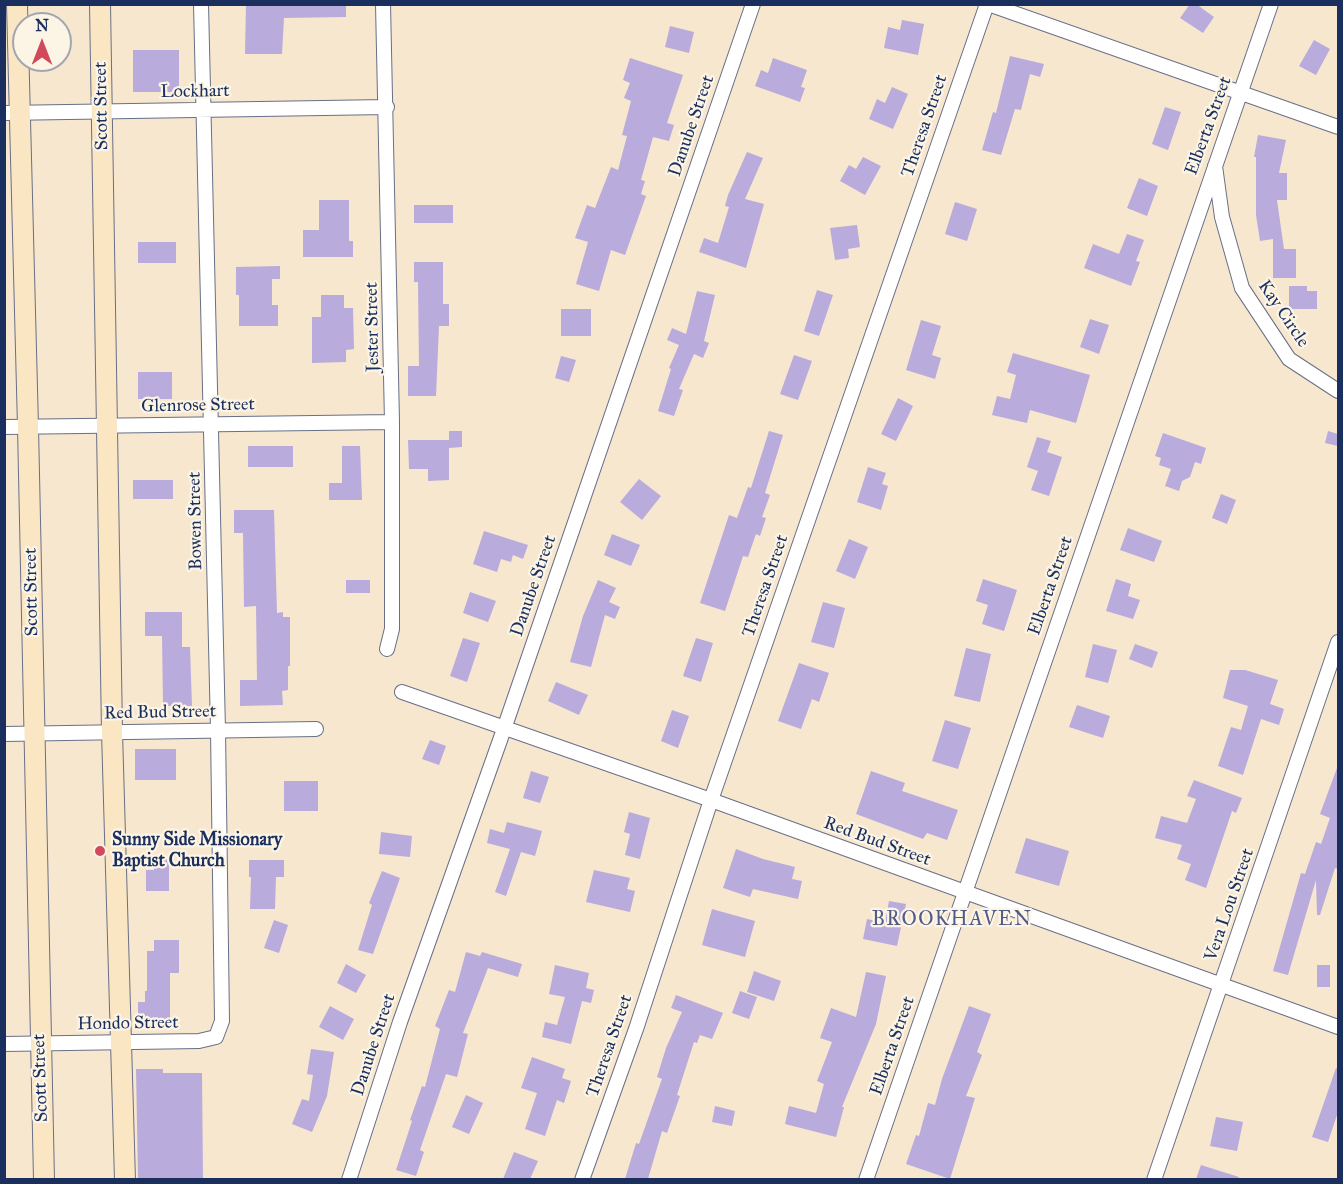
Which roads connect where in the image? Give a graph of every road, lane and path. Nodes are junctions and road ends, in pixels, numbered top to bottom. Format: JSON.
{"nodes":[{"id":1,"x":17,"y":4,"type":"edge"},
{"id":2,"x":100,"y":4,"type":"edge"},
{"id":3,"x":201,"y":4,"type":"edge"},
{"id":4,"x":383,"y":4,"type":"edge"},
{"id":5,"x":753,"y":4,"type":"edge"},
{"id":6,"x":987,"y":4,"type":"edge"},
{"id":7,"x":1271,"y":4,"type":"edge"},
{"id":8,"x":1241,"y":93,"type":"junction"},
{"id":9,"x":387,"y":107,"type":"junction"},
{"id":10,"x":204,"y":110,"type":"junction"},
{"id":11,"x":103,"y":111,"type":"junction"},
{"id":12,"x":12,"y":113,"type":"edge"},
{"id":13,"x":1338,"y":127,"type":"edge"},
{"id":14,"x":1214,"y":164,"type":"junction"},
{"id":15,"x":1338,"y":391,"type":"edge"},
{"id":16,"x":393,"y":422,"type":"junction"},
{"id":17,"x":212,"y":424,"type":"junction"},
{"id":18,"x":107,"y":426,"type":"junction"},
{"id":19,"x":4,"y":427,"type":"edge"},
{"id":20,"x":28,"y":427,"type":"junction"},
{"id":21,"x":1338,"y":642,"type":"edge"},
{"id":22,"x":387,"y":649,"type":"dead end"},
{"id":23,"x":402,"y":692,"type":"dead end"},
{"id":24,"x":316,"y":729,"type":"dead end"},
{"id":25,"x":504,"y":729,"type":"junction"},
{"id":26,"x":218,"y":730,"type":"junction"},
{"id":27,"x":112,"y":732,"type":"junction"},
{"id":28,"x":34,"y":733,"type":"junction"},
{"id":29,"x":4,"y":734,"type":"edge"},
{"id":30,"x":711,"y":800,"type":"junction"},
{"id":31,"x":965,"y":893,"type":"junction"},
{"id":32,"x":1222,"y":984,"type":"junction"},
{"id":33,"x":1338,"y":1027,"type":"edge"},
{"id":34,"x":216,"y":1037,"type":"joint"},
{"id":35,"x":120,"y":1042,"type":"junction"},
{"id":36,"x":40,"y":1043,"type":"junction"},
{"id":37,"x":4,"y":1044,"type":"edge"},
{"id":38,"x":44,"y":1179,"type":"edge"},
{"id":39,"x":125,"y":1179,"type":"edge"},
{"id":40,"x":349,"y":1179,"type":"edge"},
{"id":41,"x":582,"y":1179,"type":"edge"},
{"id":42,"x":866,"y":1179,"type":"edge"},
{"id":43,"x":1154,"y":1179,"type":"edge"}],
"edges":[{"from":1,"to":12,"type":"main road","name":"Scott Street"},
{"from":2,"to":11,"type":"main road","name":"Scott Street"},
{"from":3,"to":10,"type":"street","name":"Bowen Street"},
{"from":4,"to":9,"type":"street","name":"Jester Street"},
{"from":5,"to":25,"type":"street","name":"Danube Street"},
{"from":6,"to":8,"type":"street"},
{"from":6,"to":30,"type":"street","name":"Theresa Street"},
{"from":7,"to":8,"type":"street","name":"Elberta Street"},
{"from":8,"to":13,"type":"street"},
{"from":8,"to":14,"type":"street","name":"Elberta Street"},
{"from":9,"to":10,"type":"street","name":"Lockhart"},
{"from":9,"to":16,"type":"street","name":"Jester Street"},
{"from":10,"to":11,"type":"street","name":"Lockhart"},
{"from":10,"to":17,"type":"street","name":"Bowen Street"},
{"from":11,"to":12,"type":"street","name":"Lockhart"},
{"from":11,"to":18,"type":"main road","name":"Scott Street"},
{"from":12,"to":20,"type":"main road","name":"Scott Street"},
{"from":14,"to":15,"type":"street","name":"Kay Circle"},
{"from":14,"to":31,"type":"street","name":"Elberta Street"},
{"from":16,"to":17,"type":"street","name":"Glenrose Street"},
{"from":16,"to":22,"type":"street","name":"Jester Street"},
{"from":17,"to":18,"type":"street","name":"Glenrose Street"},
{"from":17,"to":26,"type":"street","name":"Bowen Street"},
{"from":18,"to":20,"type":"street","name":"Glenrose Street"},
{"from":18,"to":27,"type":"main road","name":"Scott Street"},
{"from":19,"to":20,"type":"street","name":"Glenrose Street"},
{"from":20,"to":28,"type":"main road","name":"Scott Street"},
{"from":21,"to":32,"type":"street","name":"Vera Lou Street"},
{"from":23,"to":25,"type":"street","name":"Red Bud Street"},
{"from":24,"to":26,"type":"street","name":"Red Bud Street"},
{"from":25,"to":30,"type":"street","name":"Red Bud Street"},
{"from":25,"to":40,"type":"street","name":"Danube Street"},
{"from":26,"to":27,"type":"street","name":"Red Bud Street"},
{"from":26,"to":34,"type":"street","name":"Bowen Street"},
{"from":27,"to":28,"type":"street","name":"Red Bud Street"},
{"from":27,"to":35,"type":"main road","name":"Scott Street"},
{"from":28,"to":29,"type":"street","name":"Red Bud Street"},
{"from":28,"to":36,"type":"main road","name":"Scott Street"},
{"from":30,"to":31,"type":"street","name":"Red Bud Street"},
{"from":30,"to":41,"type":"street","name":"Theresa Street"},
{"from":31,"to":32,"type":"street","name":"Red Bud Street"},
{"from":31,"to":42,"type":"street","name":"Elberta Street"},
{"from":32,"to":33,"type":"street","name":"Red Bud Street"},
{"from":32,"to":43,"type":"street","name":"Vera Lou Street"},
{"from":34,"to":35,"type":"street","name":"Hondo Street"},
{"from":35,"to":36,"type":"street","name":"Hondo Street"},
{"from":35,"to":39,"type":"main road","name":"Scott Street"},
{"from":36,"to":37,"type":"street","name":"Hondo Street"},
{"from":36,"to":38,"type":"main road","name":"Scott Street"}]}
